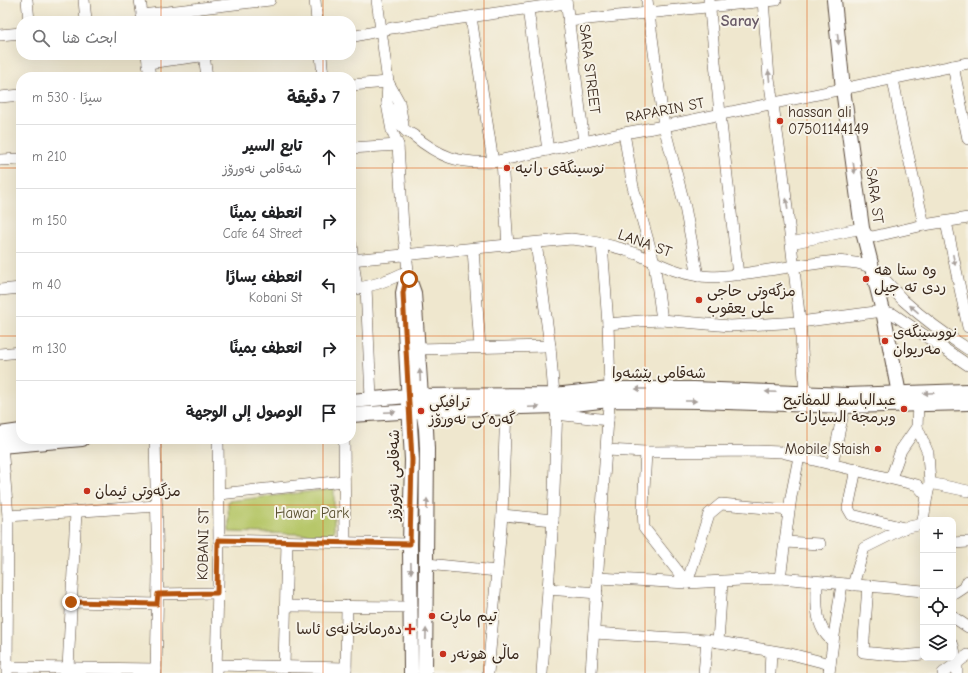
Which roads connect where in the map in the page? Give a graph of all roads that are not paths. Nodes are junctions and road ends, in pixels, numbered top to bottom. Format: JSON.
{"nodes":[{"id":1,"x":27,"y":0,"type":"edge"},
{"id":2,"x":84,"y":0,"type":"edge"},
{"id":3,"x":140,"y":0,"type":"edge"},
{"id":4,"x":270,"y":0,"type":"edge"},
{"id":5,"x":315,"y":0,"type":"edge"},
{"id":6,"x":377,"y":0,"type":"edge"},
{"id":7,"x":647,"y":0,"type":"edge"},
{"id":8,"x":776,"y":0,"type":"edge"},
{"id":9,"x":834,"y":0,"type":"edge"},
{"id":10,"x":763,"y":1,"type":"edge"},
{"id":11,"x":566,"y":2,"type":"edge"},
{"id":12,"x":710,"y":4,"type":"edge"},
{"id":13,"x":528,"y":8,"type":"junction"},
{"id":14,"x":649,"y":13,"type":"junction"},
{"id":15,"x":29,"y":16,"type":"edge"},
{"id":16,"x":86,"y":16,"type":"edge"},
{"id":17,"x":143,"y":16,"type":"edge"},
{"id":18,"x":157,"y":16,"type":"edge"},
{"id":19,"x":317,"y":16,"type":"edge"},
{"id":20,"x":471,"y":17,"type":"junction"},
{"id":21,"x":568,"y":21,"type":"junction"},
{"id":22,"x":381,"y":30,"type":"junction"},
{"id":23,"x":16,"y":33,"type":"edge"},
{"id":24,"x":0,"y":35,"type":"edge"},
{"id":25,"x":356,"y":36,"type":"edge"},
{"id":26,"x":147,"y":60,"type":"edge"},
{"id":27,"x":205,"y":60,"type":"edge"},
{"id":28,"x":321,"y":60,"type":"edge"},
{"id":29,"x":968,"y":63,"type":"edge"},
{"id":30,"x":953,"y":66,"type":"junction"},
{"id":31,"x":149,"y":72,"type":"edge"},
{"id":32,"x":206,"y":72,"type":"edge"},
{"id":33,"x":323,"y":72,"type":"edge"},
{"id":34,"x":893,"y":78,"type":"junction"},
{"id":35,"x":388,"y":82,"type":"junction"},
{"id":36,"x":356,"y":85,"type":"edge"},
{"id":37,"x":843,"y":89,"type":"junction"},
{"id":38,"x":16,"y":95,"type":"edge"},
{"id":39,"x":0,"y":97,"type":"edge"},
{"id":40,"x":772,"y":103,"type":"junction"},
{"id":41,"x":387,"y":104,"type":"junction"},
{"id":42,"x":720,"y":114,"type":"junction"},
{"id":43,"x":664,"y":126,"type":"junction"},
{"id":44,"x":967,"y":127,"type":"edge"},
{"id":45,"x":404,"y":130,"type":"junction"},
{"id":46,"x":624,"y":133,"type":"junction"},
{"id":47,"x":968,"y":139,"type":"edge"},
{"id":48,"x":584,"y":142,"type":"junction"},
{"id":49,"x":398,"y":146,"type":"junction"},
{"id":50,"x":356,"y":148,"type":"edge"},
{"id":51,"x":548,"y":150,"type":"junction"},
{"id":52,"x":16,"y":158,"type":"edge"},
{"id":53,"x":0,"y":160,"type":"edge"},
{"id":54,"x":498,"y":161,"type":"junction"},
{"id":55,"x":968,"y":218,"type":"edge"},
{"id":56,"x":946,"y":222,"type":"junction"},
{"id":57,"x":924,"y":225,"type":"junction"},
{"id":58,"x":862,"y":228,"type":"junction"},
{"id":59,"x":536,"y":243,"type":"junction"},
{"id":60,"x":791,"y":243,"type":"junction"},
{"id":61,"x":602,"y":244,"type":"junction"},
{"id":62,"x":508,"y":246,"type":"junction"},
{"id":63,"x":473,"y":249,"type":"junction"},
{"id":64,"x":407,"y":254,"type":"junction"},
{"id":65,"x":356,"y":260,"type":"edge"},
{"id":66,"x":654,"y":262,"type":"junction"},
{"id":67,"x":794,"y":267,"type":"junction"},
{"id":68,"x":872,"y":269,"type":"junction"},
{"id":69,"x":408,"y":275,"type":"junction"},
{"id":70,"x":738,"y":275,"type":"junction"},
{"id":71,"x":698,"y":276,"type":"junction"},
{"id":72,"x":16,"y":288,"type":"edge"},
{"id":73,"x":358,"y":288,"type":"edge"},
{"id":74,"x":0,"y":290,"type":"edge"},
{"id":75,"x":883,"y":311,"type":"junction"},
{"id":76,"x":662,"y":320,"type":"junction"},
{"id":77,"x":800,"y":322,"type":"junction"},
{"id":78,"x":608,"y":324,"type":"junction"},
{"id":79,"x":968,"y":327,"type":"edge"},
{"id":80,"x":550,"y":346,"type":"junction"},
{"id":81,"x":480,"y":347,"type":"junction"},
{"id":82,"x":418,"y":349,"type":"junction"},
{"id":83,"x":968,"y":349,"type":"edge"},
{"id":84,"x":16,"y":352,"type":"edge"},
{"id":85,"x":0,"y":354,"type":"edge"},
{"id":86,"x":968,"y":365,"type":"edge"},
{"id":87,"x":968,"y":391,"type":"edge"},
{"id":88,"x":805,"y":393,"type":"junction"},
{"id":89,"x":900,"y":394,"type":"junction"},
{"id":90,"x":609,"y":395,"type":"junction"},
{"id":91,"x":415,"y":396,"type":"junction"},
{"id":92,"x":371,"y":398,"type":"junction"},
{"id":93,"x":356,"y":400,"type":"edge"},
{"id":94,"x":846,"y":400,"type":"junction"},
{"id":95,"x":968,"y":403,"type":"edge"},
{"id":96,"x":918,"y":404,"type":"junction"},
{"id":97,"x":556,"y":405,"type":"junction"},
{"id":98,"x":506,"y":408,"type":"junction"},
{"id":99,"x":417,"y":411,"type":"junction"},
{"id":100,"x":356,"y":415,"type":"edge"},
{"id":101,"x":608,"y":420,"type":"junction"},
{"id":102,"x":917,"y":427,"type":"junction"},
{"id":103,"x":16,"y":434,"type":"edge"},
{"id":104,"x":16,"y":441,"type":"edge"},
{"id":105,"x":1,"y":442,"type":"edge"},
{"id":106,"x":155,"y":444,"type":"edge"},
{"id":107,"x":218,"y":444,"type":"edge"},
{"id":108,"x":344,"y":444,"type":"edge"},
{"id":109,"x":606,"y":450,"type":"junction"},
{"id":110,"x":646,"y":452,"type":"junction"},
{"id":111,"x":800,"y":457,"type":"junction"},
{"id":112,"x":832,"y":465,"type":"junction"},
{"id":113,"x":856,"y":470,"type":"junction"},
{"id":114,"x":891,"y":478,"type":"junction"},
{"id":115,"x":344,"y":481,"type":"junction"},
{"id":116,"x":930,"y":483,"type":"junction"},
{"id":117,"x":968,"y":491,"type":"edge"},
{"id":118,"x":218,"y":494,"type":"junction"},
{"id":119,"x":927,"y":496,"type":"junction"},
{"id":120,"x":157,"y":506,"type":"junction"},
{"id":121,"x":790,"y":510,"type":"junction"},
{"id":122,"x":76,"y":512,"type":"junction"},
{"id":123,"x":502,"y":515,"type":"junction"},
{"id":124,"x":8,"y":516,"type":"junction"},
{"id":125,"x":924,"y":517,"type":"edge"},
{"id":126,"x":553,"y":520,"type":"junction"},
{"id":127,"x":920,"y":525,"type":"edge"},
{"id":128,"x":904,"y":528,"type":"junction"},
{"id":129,"x":218,"y":540,"type":"junction"},
{"id":130,"x":287,"y":542,"type":"junction"},
{"id":131,"x":785,"y":542,"type":"junction"},
{"id":132,"x":968,"y":542,"type":"edge"},
{"id":133,"x":345,"y":543,"type":"junction"},
{"id":134,"x":956,"y":543,"type":"edge"},
{"id":135,"x":410,"y":544,"type":"junction"},
{"id":136,"x":820,"y":544,"type":"dead end"},
{"id":137,"x":427,"y":564,"type":"junction"},
{"id":138,"x":497,"y":571,"type":"junction"},
{"id":139,"x":4,"y":578,"type":"edge"},
{"id":140,"x":598,"y":578,"type":"junction"},
{"id":141,"x":780,"y":578,"type":"junction"},
{"id":142,"x":968,"y":581,"type":"edge"},
{"id":143,"x":722,"y":582,"type":"junction"},
{"id":144,"x":817,"y":582,"type":"junction"},
{"id":145,"x":688,"y":583,"type":"junction"},
{"id":146,"x":842,"y":584,"type":"junction"},
{"id":147,"x":853,"y":584,"type":"junction"},
{"id":148,"x":868,"y":586,"type":"junction"},
{"id":149,"x":548,"y":589,"type":"junction"},
{"id":150,"x":920,"y":590,"type":"edge"},
{"id":151,"x":217,"y":593,"type":"junction"},
{"id":152,"x":597,"y":593,"type":"junction"},
{"id":153,"x":956,"y":593,"type":"edge"},
{"id":154,"x":157,"y":599,"type":"junction"},
{"id":155,"x":71,"y":602,"type":"junction"},
{"id":156,"x":286,"y":606,"type":"junction"},
{"id":157,"x":347,"y":606,"type":"junction"},
{"id":158,"x":411,"y":607,"type":"junction"},
{"id":159,"x":956,"y":619,"type":"edge"},
{"id":160,"x":968,"y":627,"type":"edge"},
{"id":161,"x":594,"y":633,"type":"junction"},
{"id":162,"x":712,"y":641,"type":"junction"},
{"id":163,"x":833,"y":642,"type":"junction"},
{"id":164,"x":771,"y":651,"type":"junction"},
{"id":165,"x":920,"y":654,"type":"edge"},
{"id":166,"x":968,"y":655,"type":"edge"},
{"id":167,"x":956,"y":657,"type":"edge"},
{"id":168,"x":952,"y":661,"type":"edge"},
{"id":169,"x":284,"y":667,"type":"junction"},
{"id":170,"x":68,"y":668,"type":"junction"},
{"id":171,"x":830,"y":668,"type":"edge"},
{"id":172,"x":216,"y":669,"type":"edge"},
{"id":173,"x":7,"y":670,"type":"edge"},
{"id":174,"x":346,"y":670,"type":"edge"},
{"id":175,"x":156,"y":671,"type":"edge"},
{"id":176,"x":410,"y":673,"type":"edge"},
{"id":177,"x":425,"y":673,"type":"edge"},
{"id":178,"x":488,"y":673,"type":"edge"},
{"id":179,"x":542,"y":673,"type":"edge"},
{"id":180,"x":591,"y":673,"type":"edge"},
{"id":181,"x":704,"y":673,"type":"edge"},
{"id":182,"x":770,"y":673,"type":"edge"},
{"id":183,"x":943,"y":673,"type":"edge"}],
"edges":[{"from":1,"to":15,"type":"street"},
{"from":2,"to":16,"type":"street"},
{"from":3,"to":17,"type":"street"},
{"from":4,"to":18,"type":"street"},
{"from":5,"to":19,"type":"street"},
{"from":6,"to":22,"type":"street","name":"شەقامی نەورۆز"},
{"from":7,"to":14,"type":"street"},
{"from":8,"to":10,"type":"street"},
{"from":9,"to":37,"type":"main road","name":"SARA ST","one_way":true},
{"from":10,"to":12,"type":"street"},
{"from":40,"to":10,"type":"street","one_way":true},
{"from":11,"to":13,"type":"street"},
{"from":11,"to":21,"type":"street","name":"SARA STREET"},
{"from":12,"to":14,"type":"street"},
{"from":12,"to":42,"type":"street"},
{"from":13,"to":20,"type":"street"},
{"from":13,"to":51,"type":"street"},
{"from":14,"to":21,"type":"street"},
{"from":14,"to":43,"type":"street"},
{"from":20,"to":22,"type":"street"},
{"from":20,"to":54,"type":"street"},
{"from":21,"to":48,"type":"street","name":"SARA STREET"},
{"from":22,"to":25,"type":"street"},
{"from":22,"to":35,"type":"street","name":"شەقامی نەورۆز"},
{"from":23,"to":24,"type":"street"},
{"from":26,"to":31,"type":"street"},
{"from":27,"to":32,"type":"street"},
{"from":28,"to":33,"type":"street"},
{"from":29,"to":30,"type":"street","name":"RAPARIN ST"},
{"from":30,"to":34,"type":"street","name":"RAPARIN ST"},
{"from":30,"to":44,"type":"street"},
{"from":34,"to":37,"type":"street","name":"RAPARIN ST"},
{"from":34,"to":57,"type":"street"},
{"from":35,"to":36,"type":"street"},
{"from":35,"to":41,"type":"street","name":"شەقامی نەورۆز"},
{"from":35,"to":45,"type":"street","name":"شەقامی نەورۆز"},
{"from":37,"to":40,"type":"street","name":"RAPARIN ST"},
{"from":37,"to":58,"type":"main road","name":"SARA ST","one_way":true},
{"from":38,"to":39,"type":"street"},
{"from":40,"to":42,"type":"street","name":"RAPARIN ST"},
{"from":60,"to":40,"type":"street","one_way":true},
{"from":41,"to":45,"type":"street","name":"RAPARIN ST"},
{"from":41,"to":49,"type":"street","name":"شەقامی نەورۆز"},
{"from":42,"to":43,"type":"street","name":"RAPARIN ST"},
{"from":42,"to":70,"type":"street"},
{"from":43,"to":46,"type":"street","name":"RAPARIN ST"},
{"from":43,"to":71,"type":"street"},
{"from":44,"to":47,"type":"street"},
{"from":45,"to":49,"type":"street","name":"شەقامی نەورۆز"},
{"from":45,"to":54,"type":"street","name":"RAPARIN ST"},
{"from":46,"to":48,"type":"street","name":"RAPARIN ST"},
{"from":46,"to":66,"type":"street"},
{"from":48,"to":51,"type":"street","name":"RAPARIN ST"},
{"from":49,"to":50,"type":"street"},
{"from":49,"to":64,"type":"street","name":"شەقامی نەورۆز"},
{"from":51,"to":54,"type":"street","name":"RAPARIN ST"},
{"from":52,"to":53,"type":"street"},
{"from":54,"to":62,"type":"street"},
{"from":55,"to":56,"type":"street"},
{"from":56,"to":57,"type":"street"},
{"from":56,"to":79,"type":"street","one_way":true},
{"from":57,"to":58,"type":"street"},
{"from":58,"to":60,"type":"street"},
{"from":58,"to":68,"type":"main road","name":"SARA ST"},
{"from":59,"to":61,"type":"street","name":"LANA ST"},
{"from":59,"to":62,"type":"street","name":"LANA ST"},
{"from":59,"to":80,"type":"street"},
{"from":60,"to":67,"type":"street"},
{"from":61,"to":66,"type":"street","name":"LANA ST"},
{"from":61,"to":78,"type":"street"},
{"from":62,"to":63,"type":"street","name":"LANA ST"},
{"from":63,"to":64,"type":"street","name":"LANA ST"},
{"from":63,"to":81,"type":"street"},
{"from":64,"to":65,"type":"street","name":"LANA ST"},
{"from":64,"to":69,"type":"street","name":"شەقامی نەورۆز"},
{"from":66,"to":71,"type":"street","name":"LANA ST"},
{"from":66,"to":76,"type":"street"},
{"from":67,"to":68,"type":"street","name":"LANA ST"},
{"from":67,"to":70,"type":"street","name":"LANA ST"},
{"from":67,"to":77,"type":"street"},
{"from":68,"to":75,"type":"main road","name":"SARA ST"},
{"from":83,"to":68,"type":"street","one_way":true},
{"from":69,"to":73,"type":"street"},
{"from":69,"to":82,"type":"main road","name":"شەقامی نەورۆز"},
{"from":69,"to":91,"type":"main road","name":"شەقامی نەورۆز"},
{"from":70,"to":71,"type":"street","name":"LANA ST"},
{"from":72,"to":74,"type":"street"},
{"from":73,"to":92,"type":"street"},
{"from":75,"to":77,"type":"street"},
{"from":75,"to":86,"type":"street"},
{"from":75,"to":89,"type":"main road","name":"SARA ST"},
{"from":76,"to":77,"type":"street"},
{"from":76,"to":78,"type":"street"},
{"from":77,"to":88,"type":"street"},
{"from":78,"to":90,"type":"street"},
{"from":80,"to":81,"type":"street"},
{"from":80,"to":97,"type":"street"},
{"from":81,"to":82,"type":"street"},
{"from":91,"to":82,"type":"main road","name":"شەقامی نەورۆز","one_way":true},
{"from":84,"to":85,"type":"street"},
{"from":87,"to":89,"type":"main road","name":"شەقامی پێشەوا","one_way":true},
{"from":88,"to":90,"type":"main road","name":"شەقامی پێشەوا","one_way":true},
{"from":88,"to":94,"type":"main road","name":"شەقامی پێشەوا"},
{"from":89,"to":94,"type":"main road","name":"شەقامی پێشەوا"},
{"from":90,"to":94,"type":"main road","name":"شەقامی پێشەوا","one_way":true},
{"from":90,"to":97,"type":"main road","name":"شەقامی پێشەوا"},
{"from":90,"to":101,"type":"street"},
{"from":91,"to":92,"type":"main road","name":"شەقامی پێشەوا"},
{"from":91,"to":97,"type":"main road","name":"شەقامی پێشەوا"},
{"from":91,"to":99,"type":"main road","name":"شەقامی نەورۆز"},
{"from":92,"to":93,"type":"main road","name":"شەقامی پێشەوا"},
{"from":94,"to":96,"type":"main road","name":"شەقامی پێشەوا"},
{"from":94,"to":112,"type":"street"},
{"from":95,"to":96,"type":"main road","name":"شەقامی پێشەوا"},
{"from":96,"to":102,"type":"street"},
{"from":98,"to":97,"type":"main road","name":"شەقامی پێشەوا","one_way":true},
{"from":97,"to":101,"type":"street"},
{"from":97,"to":126,"type":"street"},
{"from":98,"to":99,"type":"main road","name":"شەقامی پێشەوا"},
{"from":98,"to":123,"type":"street"},
{"from":100,"to":99,"type":"main road","name":"شەقامی پێشەوا","one_way":true},
{"from":99,"to":135,"type":"main road","name":"شەقامی نەورۆز"},
{"from":137,"to":99,"type":"main road","name":"شەقامی نەورۆز","one_way":true},
{"from":101,"to":109,"type":"street"},
{"from":102,"to":114,"type":"street"},
{"from":102,"to":116,"type":"street"},
{"from":103,"to":105,"type":"main road"},
{"from":104,"to":105,"type":"main road"},
{"from":105,"to":124,"type":"street"},
{"from":106,"to":120,"type":"street"},
{"from":107,"to":118,"type":"street","name":"KOBANI ST"},
{"from":108,"to":115,"type":"street"},
{"from":109,"to":110,"type":"street"},
{"from":109,"to":140,"type":"street"},
{"from":110,"to":111,"type":"street"},
{"from":110,"to":145,"type":"street"},
{"from":111,"to":112,"type":"street"},
{"from":111,"to":121,"type":"street"},
{"from":112,"to":113,"type":"street"},
{"from":113,"to":114,"type":"street"},
{"from":113,"to":128,"type":"street"},
{"from":114,"to":119,"type":"street"},
{"from":115,"to":118,"type":"street"},
{"from":115,"to":133,"type":"street"},
{"from":116,"to":117,"type":"street"},
{"from":116,"to":119,"type":"street"},
{"from":118,"to":129,"type":"street","name":"KOBANI ST"},
{"from":119,"to":125,"type":"street"},
{"from":120,"to":122,"type":"street"},
{"from":120,"to":154,"type":"street"},
{"from":121,"to":131,"type":"street"},
{"from":121,"to":145,"type":"street"},
{"from":122,"to":124,"type":"street"},
{"from":122,"to":155,"type":"street"},
{"from":123,"to":126,"type":"street"},
{"from":123,"to":138,"type":"street"},
{"from":124,"to":139,"type":"street"},
{"from":126,"to":149,"type":"street"},
{"from":127,"to":128,"type":"street"},
{"from":128,"to":147,"type":"street"},
{"from":129,"to":130,"type":"street"},
{"from":129,"to":151,"type":"street","name":"KOBANI ST"},
{"from":130,"to":133,"type":"street"},
{"from":130,"to":156,"type":"street"},
{"from":131,"to":136,"type":"street"},
{"from":131,"to":141,"type":"street"},
{"from":132,"to":134,"type":"street"},
{"from":133,"to":135,"type":"street"},
{"from":135,"to":158,"type":"main road","name":"شەقامی نەورۆز","one_way":true},
{"from":137,"to":138,"type":"street"},
{"from":177,"to":137,"type":"main road","name":"شەقامی نەورۆز","one_way":true},
{"from":138,"to":178,"type":"street"},
{"from":139,"to":173,"type":"street"},
{"from":140,"to":145,"type":"street"},
{"from":140,"to":152,"type":"street"},
{"from":141,"to":143,"type":"street"},
{"from":141,"to":144,"type":"street"},
{"from":142,"to":153,"type":"street"},
{"from":143,"to":145,"type":"street"},
{"from":143,"to":162,"type":"street"},
{"from":144,"to":146,"type":"street"},
{"from":144,"to":163,"type":"street"},
{"from":146,"to":147,"type":"street"},
{"from":146,"to":163,"type":"street"},
{"from":147,"to":148,"type":"street"},
{"from":148,"to":150,"type":"street"},
{"from":148,"to":165,"type":"street"},
{"from":149,"to":152,"type":"street"},
{"from":149,"to":179,"type":"street"},
{"from":151,"to":154,"type":"street"},
{"from":151,"to":172,"type":"street","name":"KOBANI ST"},
{"from":152,"to":161,"type":"street"},
{"from":154,"to":155,"type":"street"},
{"from":154,"to":175,"type":"street"},
{"from":155,"to":170,"type":"street"},
{"from":156,"to":157,"type":"street"},
{"from":156,"to":169,"type":"street"},
{"from":157,"to":158,"type":"street"},
{"from":157,"to":174,"type":"street"},
{"from":158,"to":176,"type":"main road","name":"شەقامی نەورۆز"},
{"from":159,"to":160,"type":"street"},
{"from":161,"to":162,"type":"street"},
{"from":161,"to":180,"type":"street"},
{"from":162,"to":164,"type":"street"},
{"from":162,"to":181,"type":"street"},
{"from":163,"to":171,"type":"street"},
{"from":164,"to":171,"type":"street"},
{"from":164,"to":182,"type":"street"},
{"from":166,"to":167,"type":"street"},
{"from":168,"to":183,"type":"street"},
{"from":169,"to":172,"type":"street"},
{"from":169,"to":174,"type":"street"},
{"from":170,"to":173,"type":"street"},
{"from":170,"to":175,"type":"street"}]}
